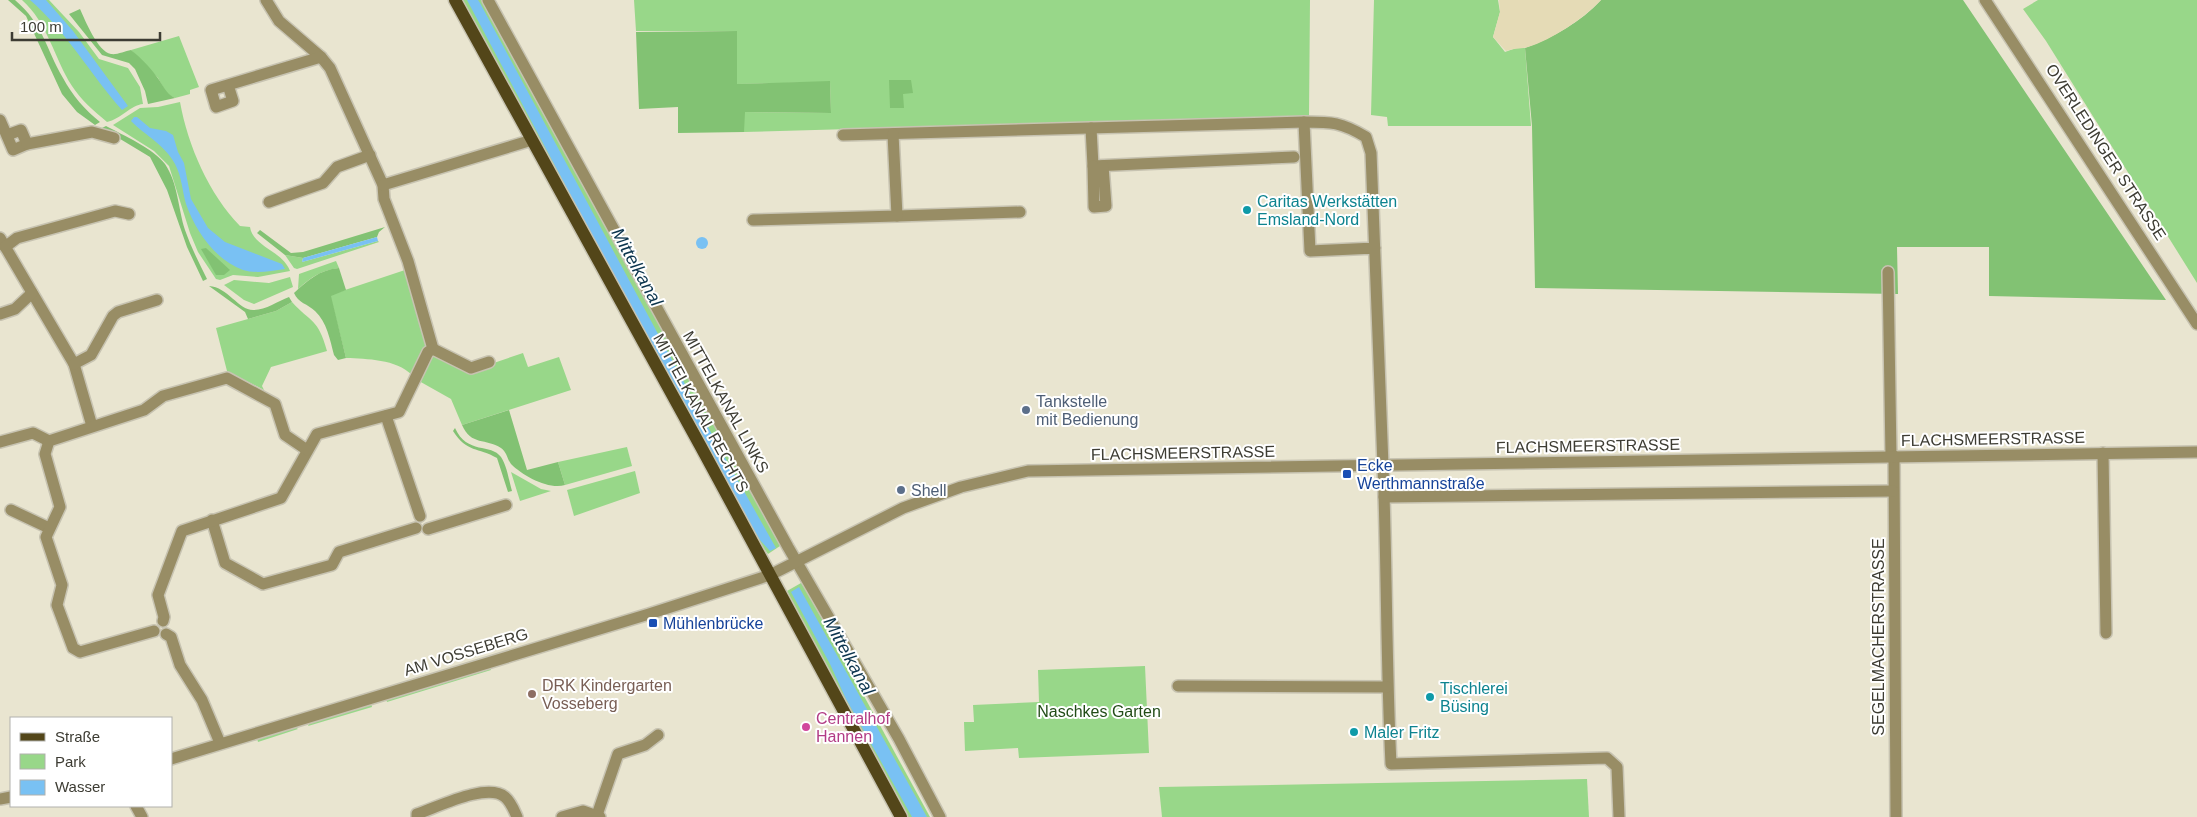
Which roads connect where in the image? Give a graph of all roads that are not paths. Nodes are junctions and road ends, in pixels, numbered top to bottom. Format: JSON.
{"nodes":[{"id":1,"x":266,"y":0,"type":"edge"},
{"id":2,"x":455,"y":0,"type":"edge"},
{"id":3,"x":488,"y":0,"type":"edge"},
{"id":4,"x":1985,"y":0,"type":"edge"},
{"id":5,"x":321,"y":57,"type":"junction"},
{"id":6,"x":228,"y":85,"type":"dead end"},
{"id":7,"x":0,"y":120,"type":"edge"},
{"id":8,"x":1304,"y":122,"type":"junction"},
{"id":9,"x":1091,"y":128,"type":"junction"},
{"id":10,"x":893,"y":134,"type":"junction"},
{"id":11,"x":843,"y":135,"type":"dead end"},
{"id":12,"x":114,"y":138,"type":"dead end"},
{"id":13,"x":532,"y":140,"type":"junction"},
{"id":14,"x":370,"y":156,"type":"junction"},
{"id":15,"x":1294,"y":157,"type":"dead end"},
{"id":16,"x":383,"y":186,"type":"junction"},
{"id":17,"x":269,"y":202,"type":"dead end"},
{"id":18,"x":1020,"y":212,"type":"dead end"},
{"id":19,"x":129,"y":214,"type":"dead end"},
{"id":20,"x":897,"y":216,"type":"junction"},
{"id":21,"x":753,"y":220,"type":"dead end"},
{"id":22,"x":2,"y":243,"type":"edge"},
{"id":23,"x":1375,"y":248,"type":"junction"},
{"id":24,"x":1888,"y":272,"type":"dead end"},
{"id":25,"x":32,"y":293,"type":"junction"},
{"id":26,"x":157,"y":300,"type":"dead end"},
{"id":27,"x":0,"y":314,"type":"edge"},
{"id":28,"x":2197,"y":324,"type":"edge"},
{"id":29,"x":433,"y":349,"type":"junction"},
{"id":30,"x":489,"y":362,"type":"dead end"},
{"id":31,"x":74,"y":364,"type":"junction"},
{"id":32,"x":386,"y":416,"type":"junction"},
{"id":33,"x":92,"y":426,"type":"junction"},
{"id":34,"x":49,"y":441,"type":"junction"},
{"id":35,"x":0,"y":442,"type":"edge"},
{"id":36,"x":307,"y":450,"type":"junction"},
{"id":37,"x":2197,"y":452,"type":"edge"},
{"id":38,"x":2103,"y":453,"type":"junction"},
{"id":39,"x":1893,"y":456,"type":"junction"},
{"id":40,"x":1383,"y":466,"type":"junction"},
{"id":41,"x":1893,"y":491,"type":"junction"},
{"id":42,"x":1384,"y":497,"type":"junction"},
{"id":43,"x":506,"y":505,"type":"dead end"},
{"id":44,"x":11,"y":510,"type":"dead end"},
{"id":45,"x":420,"y":516,"type":"junction"},
{"id":46,"x":212,"y":520,"type":"junction"},
{"id":47,"x":49,"y":528,"type":"junction"},
{"id":48,"x":416,"y":528,"type":"junction"},
{"id":49,"x":428,"y":529,"type":"junction"},
{"id":50,"x":784,"y":568,"type":"junction"},
{"id":51,"x":163,"y":621,"type":"junction"},
{"id":52,"x":154,"y":630,"type":"junction"},
{"id":53,"x":2106,"y":632,"type":"dead end"},
{"id":54,"x":166,"y":634,"type":"junction"},
{"id":55,"x":1178,"y":686,"type":"dead end"},
{"id":56,"x":1388,"y":687,"type":"junction"},
{"id":57,"x":658,"y":735,"type":"dead end"},
{"id":58,"x":220,"y":743,"type":"junction"},
{"id":59,"x":172,"y":759,"type":"edge"},
{"id":60,"x":599,"y":816,"type":"edge"},
{"id":61,"x":416,"y":817,"type":"edge"},
{"id":62,"x":517,"y":817,"type":"edge"},
{"id":63,"x":562,"y":817,"type":"edge"},
{"id":64,"x":901,"y":817,"type":"edge"},
{"id":65,"x":940,"y":817,"type":"edge"},
{"id":66,"x":1619,"y":817,"type":"edge"},
{"id":67,"x":1896,"y":817,"type":"edge"}],
"edges":[{"from":1,"to":5,"type":"street"},
{"from":2,"to":13,"type":"main road","name":"MITTELKANAL RECHTS"},
{"from":3,"to":50,"type":"street","name":"MITTELKANAL LINKS"},
{"from":4,"to":28,"type":"street","name":"OVERLEDINGER STRASSE"},
{"from":5,"to":6,"type":"street"},
{"from":5,"to":14,"type":"street"},
{"from":7,"to":12,"type":"street"},
{"from":8,"to":9,"type":"street"},
{"from":8,"to":23,"type":"street"},
{"from":8,"to":23,"type":"street"},
{"from":9,"to":10,"type":"street"},
{"from":9,"to":15,"type":"street"},
{"from":10,"to":11,"type":"street"},
{"from":10,"to":20,"type":"street"},
{"from":13,"to":16,"type":"street"},
{"from":13,"to":50,"type":"main road","name":"MITTELKANAL RECHTS"},
{"from":14,"to":16,"type":"street"},
{"from":14,"to":17,"type":"street"},
{"from":16,"to":29,"type":"street"},
{"from":18,"to":20,"type":"street"},
{"from":19,"to":22,"type":"street"},
{"from":20,"to":21,"type":"street"},
{"from":22,"to":25,"type":"street"},
{"from":23,"to":40,"type":"street"},
{"from":24,"to":39,"type":"street","name":"SEGELMACHERSTRASSE"},
{"from":25,"to":27,"type":"street"},
{"from":25,"to":31,"type":"street"},
{"from":26,"to":31,"type":"street"},
{"from":29,"to":30,"type":"street"},
{"from":29,"to":32,"type":"street"},
{"from":31,"to":33,"type":"street"},
{"from":32,"to":36,"type":"street"},
{"from":32,"to":45,"type":"street"},
{"from":33,"to":34,"type":"street"},
{"from":33,"to":36,"type":"street"},
{"from":34,"to":35,"type":"street"},
{"from":34,"to":47,"type":"street"},
{"from":36,"to":46,"type":"street"},
{"from":37,"to":38,"type":"street","name":"FLACHSMEERSTRASSE"},
{"from":38,"to":39,"type":"street","name":"FLACHSMEERSTRASSE"},
{"from":38,"to":53,"type":"street"},
{"from":39,"to":40,"type":"street","name":"FLACHSMEERSTRASSE"},
{"from":39,"to":41,"type":"street","name":"SEGELMACHERSTRASSE"},
{"from":40,"to":42,"type":"street"},
{"from":40,"to":50,"type":"street","name":"FLACHSMEERSTRASSE"},
{"from":41,"to":42,"type":"street"},
{"from":41,"to":67,"type":"street","name":"SEGELMACHERSTRASSE"},
{"from":42,"to":56,"type":"street"},
{"from":43,"to":49,"type":"street"},
{"from":44,"to":47,"type":"street"},
{"from":45,"to":48,"type":"street"},
{"from":45,"to":49,"type":"street"},
{"from":46,"to":48,"type":"street"},
{"from":46,"to":51,"type":"street"},
{"from":47,"to":52,"type":"street"},
{"from":48,"to":49,"type":"street"},
{"from":50,"to":58,"type":"street","name":"AM VOSSEBERG"},
{"from":50,"to":64,"type":"main road","name":"MITTELKANAL RECHTS"},
{"from":50,"to":65,"type":"street","name":"MITTELKANAL LINKS"},
{"from":51,"to":52,"type":"street"},
{"from":51,"to":54,"type":"street"},
{"from":52,"to":54,"type":"street"},
{"from":54,"to":58,"type":"street"},
{"from":55,"to":56,"type":"street"},
{"from":56,"to":66,"type":"street"},
{"from":57,"to":60,"type":"street"},
{"from":58,"to":59,"type":"street","name":"AM VOSSEBERG"},
{"from":60,"to":63,"type":"street"},
{"from":61,"to":62,"type":"street"}]}
